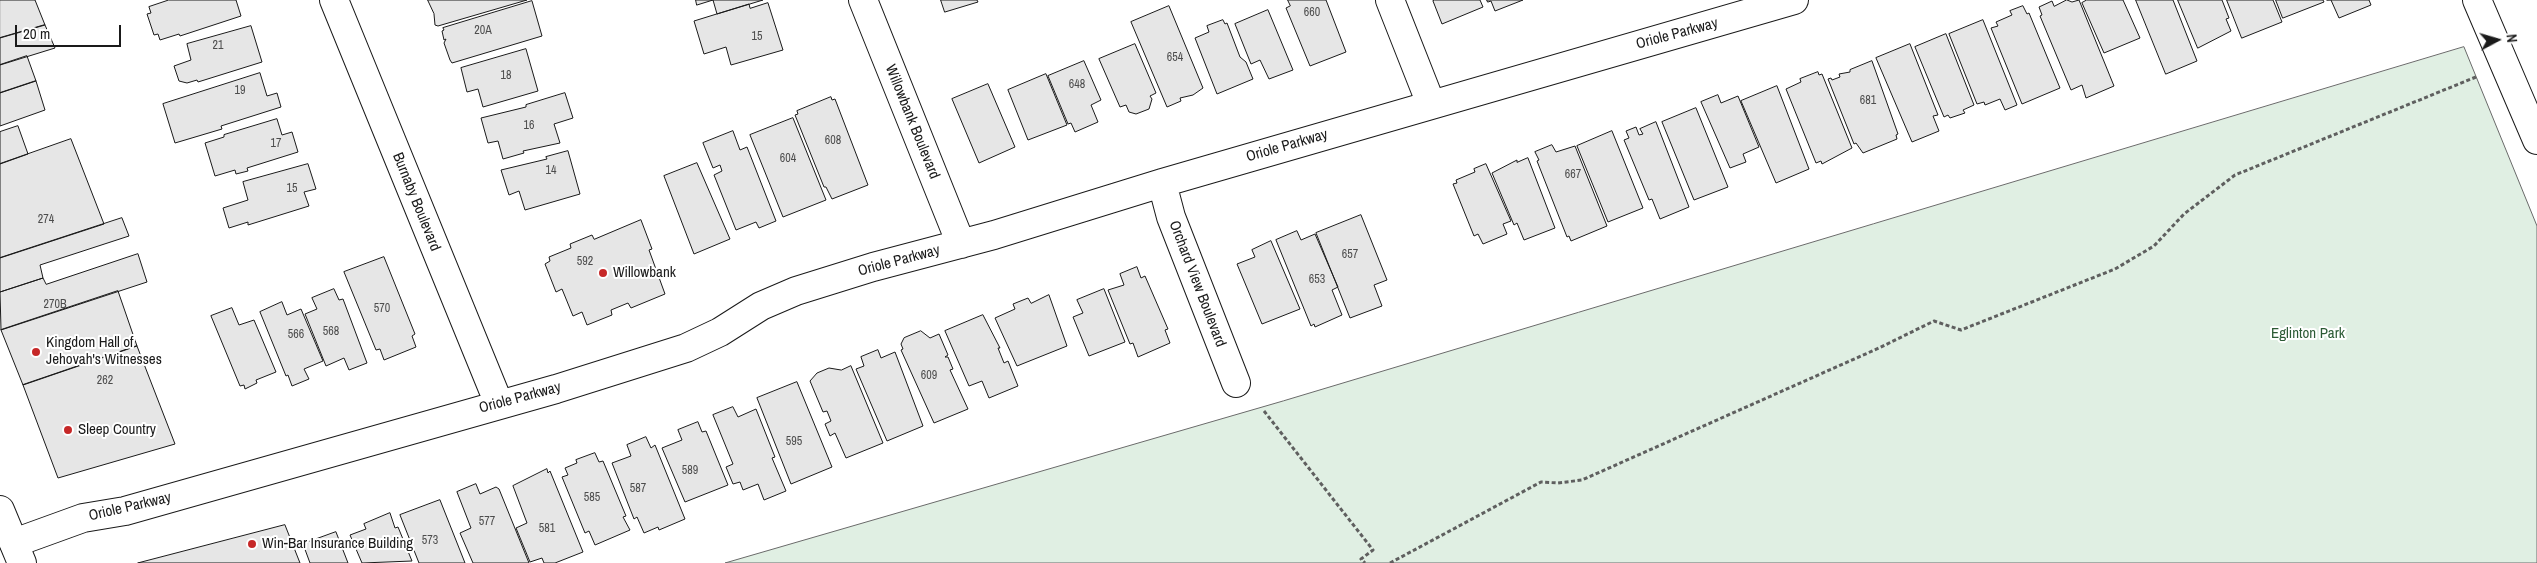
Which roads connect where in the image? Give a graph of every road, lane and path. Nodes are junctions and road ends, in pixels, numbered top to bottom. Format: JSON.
{"nodes":[{"id":1,"x":334,"y":0,"type":"edge"},
{"id":2,"x":863,"y":0,"type":"edge"},
{"id":3,"x":1390,"y":0,"type":"edge"},
{"id":4,"x":1794,"y":0,"type":"edge"},
{"id":5,"x":2477,"y":0,"type":"edge"},
{"id":6,"x":2480,"y":75,"type":"dead end"},
{"id":7,"x":1431,"y":104,"type":"junction"},
{"id":8,"x":2537,"y":140,"type":"edge"},
{"id":9,"x":1162,"y":183,"type":"junction"},
{"id":10,"x":961,"y":244,"type":"junction"},
{"id":11,"x":1236,"y":383,"type":"dead end"},
{"id":12,"x":499,"y":404,"type":"junction"},
{"id":13,"x":1264,"y":411,"type":"dead end"},
{"id":14,"x":0,"y":510,"type":"edge"},
{"id":15,"x":18,"y":553,"type":"edge"},
{"id":16,"x":1365,"y":563,"type":"edge"},
{"id":17,"x":1390,"y":563,"type":"edge"}],
"edges":[{"from":1,"to":12,"type":"street","name":"Burnaby Boulevard"},
{"from":2,"to":10,"type":"street","name":"Willowbank Boulevard"},
{"from":3,"to":7,"type":"street"},
{"from":4,"to":7,"type":"street","name":"Oriole Parkway"},
{"from":5,"to":8,"type":"street"},
{"from":6,"to":17,"type":"path"},
{"from":7,"to":9,"type":"street","name":"Oriole Parkway"},
{"from":9,"to":10,"type":"street","name":"Oriole Parkway"},
{"from":9,"to":11,"type":"street","name":"Orchard View Boulevard"},
{"from":10,"to":12,"type":"street","name":"Oriole Parkway"},
{"from":12,"to":15,"type":"street","name":"Oriole Parkway"},
{"from":13,"to":16,"type":"path"},
{"from":14,"to":15,"type":"street"}]}
